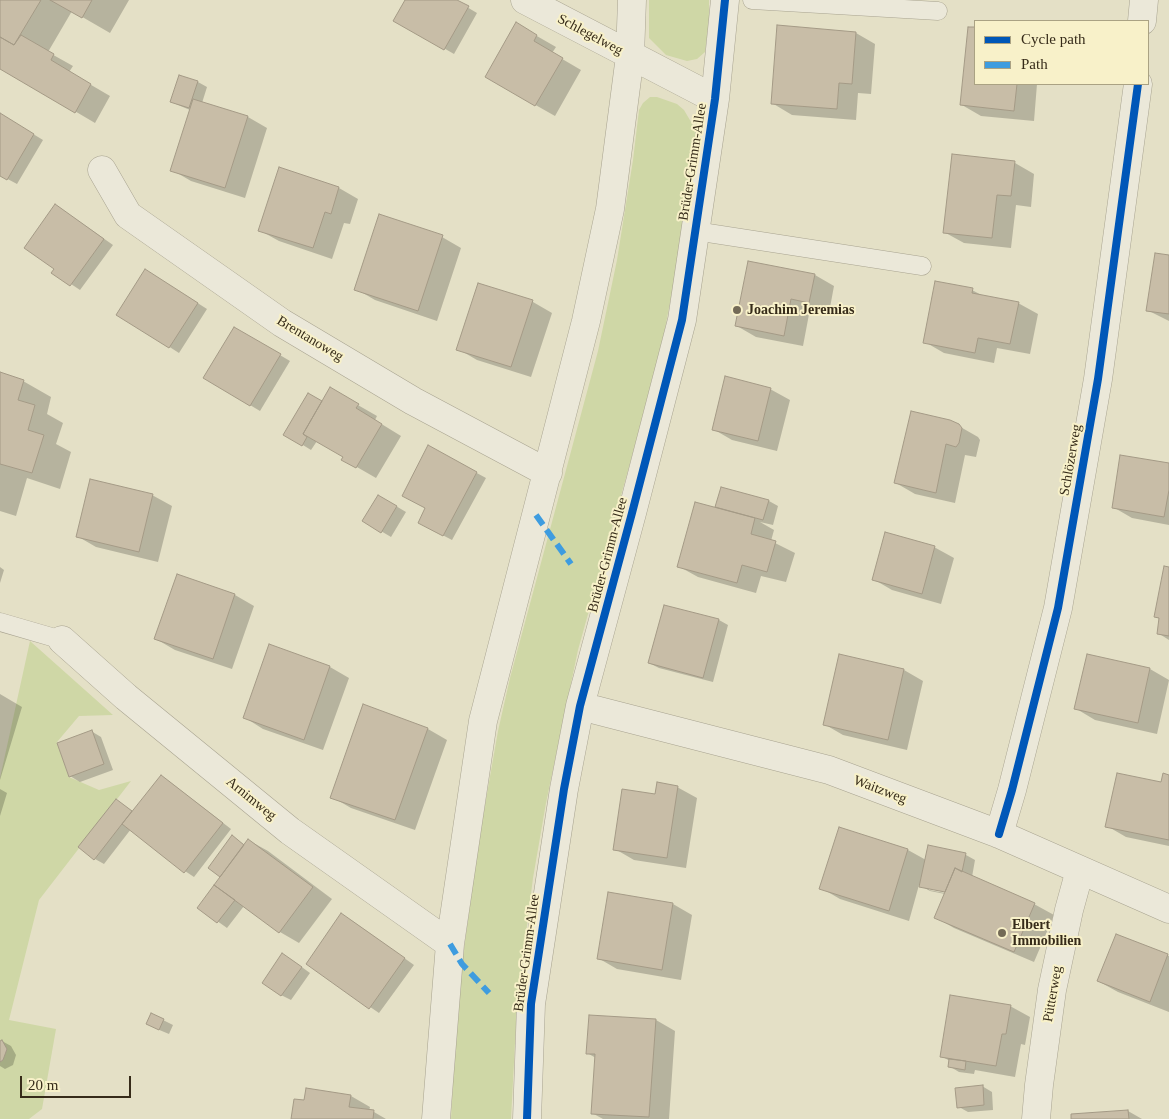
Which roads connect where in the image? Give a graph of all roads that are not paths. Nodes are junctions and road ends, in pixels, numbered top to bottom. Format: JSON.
{"nodes":[{"id":1,"x":525,"y":0,"type":"edge"},
{"id":2,"x":632,"y":0,"type":"edge"},
{"id":3,"x":725,"y":0,"type":"edge"},
{"id":4,"x":752,"y":0,"type":"edge"},
{"id":5,"x":1144,"y":0,"type":"edge"},
{"id":6,"x":938,"y":11,"type":"dead end"},
{"id":7,"x":1142,"y":20,"type":"edge"},
{"id":8,"x":630,"y":56,"type":"junction"},
{"id":9,"x":1138,"y":85,"type":"edge"},
{"id":10,"x":715,"y":99,"type":"junction"},
{"id":11,"x":102,"y":170,"type":"dead end"},
{"id":12,"x":695,"y":231,"type":"junction"},
{"id":13,"x":922,"y":266,"type":"dead end"},
{"id":14,"x":548,"y":473,"type":"junction"},
{"id":15,"x":0,"y":622,"type":"edge"},
{"id":16,"x":62,"y":640,"type":"joint"},
{"id":17,"x":580,"y":706,"type":"junction"},
{"id":18,"x":999,"y":834,"type":"junction"},
{"id":19,"x":1080,"y":870,"type":"junction"},
{"id":20,"x":1169,"y":909,"type":"edge"},
{"id":21,"x":450,"y":944,"type":"junction"},
{"id":22,"x":436,"y":1119,"type":"edge"},
{"id":23,"x":527,"y":1119,"type":"edge"},
{"id":24,"x":1036,"y":1119,"type":"edge"}],
"edges":[{"from":1,"to":8,"type":"street","name":"Schlegelweg"},
{"from":2,"to":8,"type":"street"},
{"from":3,"to":10,"type":"street","name":"Brüder-Grimm-Allee"},
{"from":4,"to":6,"type":"lane"},
{"from":5,"to":7,"type":"street"},
{"from":8,"to":10,"type":"street","name":"Brüder-Grimm-Allee"},
{"from":8,"to":14,"type":"street"},
{"from":9,"to":18,"type":"street","name":"Schlözerweg"},
{"from":10,"to":12,"type":"street","name":"Brüder-Grimm-Allee"},
{"from":11,"to":14,"type":"street","name":"Brentanoweg"},
{"from":12,"to":13,"type":"lane"},
{"from":12,"to":17,"type":"street","name":"Brüder-Grimm-Allee"},
{"from":14,"to":21,"type":"street"},
{"from":15,"to":16,"type":"lane"},
{"from":16,"to":21,"type":"street","name":"Arnimweg"},
{"from":17,"to":18,"type":"street","name":"Waitzweg"},
{"from":17,"to":23,"type":"street","name":"Brüder-Grimm-Allee"},
{"from":18,"to":19,"type":"street","name":"Waitzweg"},
{"from":19,"to":20,"type":"street","name":"Waitzweg"},
{"from":19,"to":24,"type":"street","name":"Pütterweg"},
{"from":21,"to":22,"type":"street"}]}
